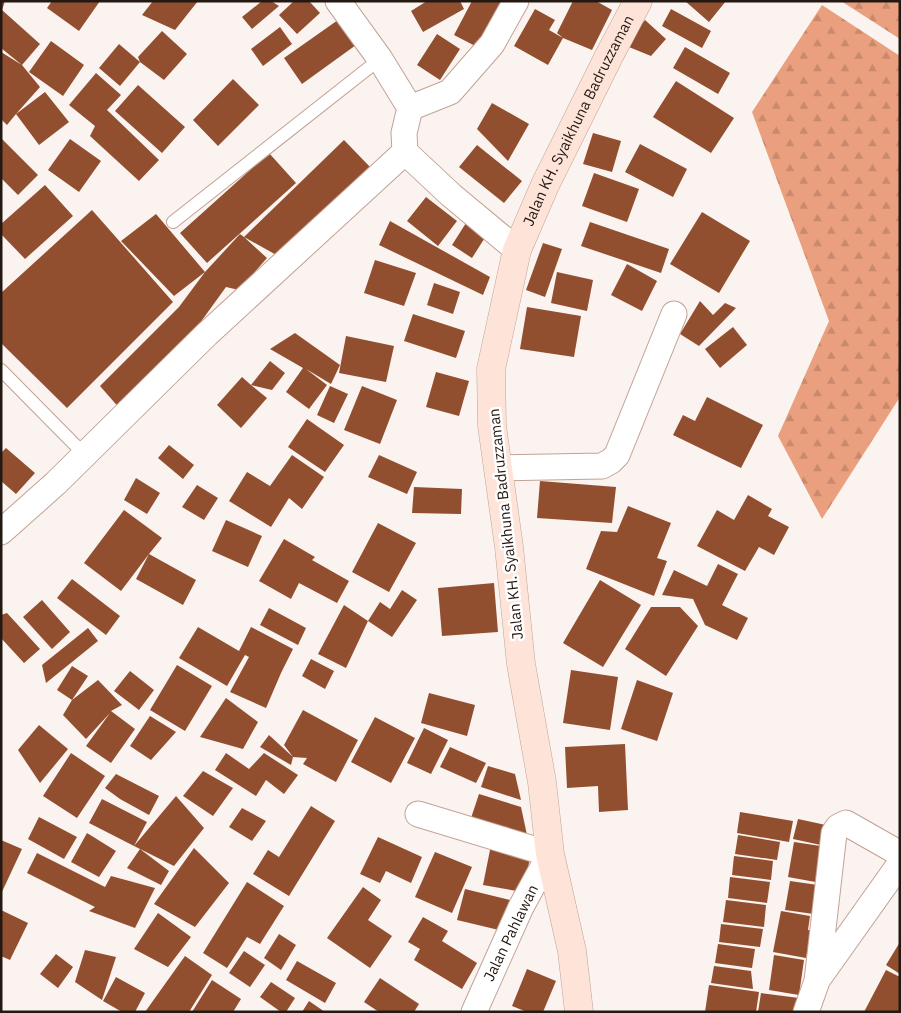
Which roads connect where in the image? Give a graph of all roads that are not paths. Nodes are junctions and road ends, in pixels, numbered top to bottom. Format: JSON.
{"nodes":[{"id":1,"x":338,"y":1,"type":"edge"},
{"id":2,"x":516,"y":1,"type":"edge"},
{"id":3,"x":638,"y":1,"type":"edge"},
{"id":4,"x":380,"y":59,"type":"junction"},
{"id":5,"x":410,"y":108,"type":"junction"},
{"id":6,"x":405,"y":152,"type":"junction"},
{"id":7,"x":173,"y":222,"type":"dead end"},
{"id":8,"x":517,"y":250,"type":"junction"},
{"id":9,"x":674,"y":314,"type":"dead end"},
{"id":10,"x":1,"y":370,"type":"edge"},
{"id":11,"x":84,"y":455,"type":"junction"},
{"id":12,"x":498,"y":468,"type":"junction"},
{"id":13,"x":1,"y":532,"type":"edge"},
{"id":14,"x":418,"y":814,"type":"dead end"},
{"id":15,"x":550,"y":854,"type":"junction"},
{"id":16,"x":900,"y":856,"type":"edge"},
{"id":17,"x":900,"y":861,"type":"edge"},
{"id":18,"x":817,"y":981,"type":"junction"},
{"id":19,"x":474,"y":1012,"type":"edge"},
{"id":20,"x":579,"y":1012,"type":"edge"},
{"id":21,"x":806,"y":1012,"type":"edge"}],
"edges":[{"from":1,"to":4,"type":"street"},
{"from":2,"to":5,"type":"street"},
{"from":3,"to":8,"type":"main road","name":"Jalan KH. Syaikhuna Badruzzaman"},
{"from":4,"to":5,"type":"street"},
{"from":4,"to":7,"type":"lane"},
{"from":5,"to":6,"type":"street"},
{"from":6,"to":8,"type":"street"},
{"from":6,"to":11,"type":"street"},
{"from":8,"to":12,"type":"main road","name":"Jalan KH. Syaikhuna Badruzzaman"},
{"from":9,"to":12,"type":"street"},
{"from":10,"to":11,"type":"lane"},
{"from":11,"to":13,"type":"street"},
{"from":12,"to":15,"type":"main road","name":"Jalan KH. Syaikhuna Badruzzaman"},
{"from":14,"to":15,"type":"street"},
{"from":15,"to":19,"type":"street","name":"Jalan Pahlawan"},
{"from":15,"to":20,"type":"main road","name":"Jalan KH. Syaikhuna Badruzzaman"},
{"from":16,"to":18,"type":"street"},
{"from":17,"to":18,"type":"street"},
{"from":18,"to":21,"type":"street"}]}
